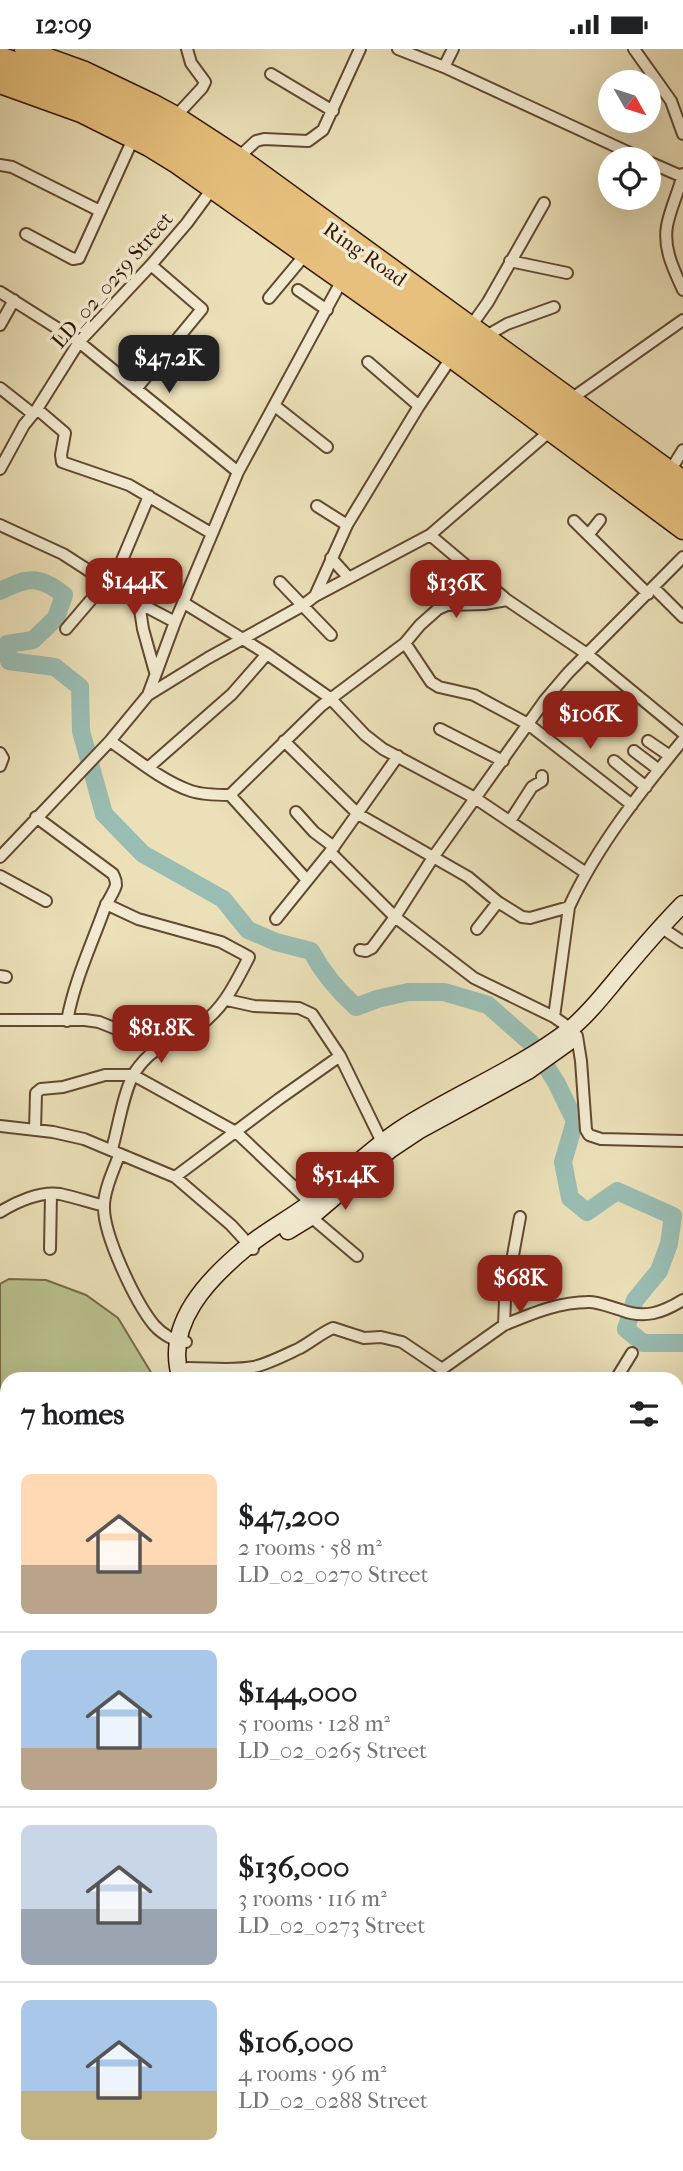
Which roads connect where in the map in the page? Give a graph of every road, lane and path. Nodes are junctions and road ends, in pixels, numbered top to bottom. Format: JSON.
{"nodes":[{"id":1,"x":24,"y":49,"type":"edge"},
{"id":2,"x":187,"y":49,"type":"edge"},
{"id":3,"x":360,"y":49,"type":"edge"},
{"id":4,"x":398,"y":49,"type":"edge"},
{"id":5,"x":453,"y":49,"type":"edge"},
{"id":6,"x":634,"y":49,"type":"edge"},
{"id":7,"x":0,"y":56,"type":"edge"},
{"id":8,"x":444,"y":67,"type":"junction"},
{"id":9,"x":0,"y":71,"type":"edge"},
{"id":10,"x":271,"y":74,"type":"dead end"},
{"id":11,"x":0,"y":84,"type":"edge"},
{"id":12,"x":333,"y":111,"type":"junction"},
{"id":13,"x":176,"y":116,"type":"junction"},
{"id":14,"x":683,"y":134,"type":"edge"},
{"id":15,"x":133,"y":139,"type":"junction"},
{"id":16,"x":617,"y":147,"type":"edge"},
{"id":17,"x":239,"y":157,"type":"junction"},
{"id":18,"x":0,"y":165,"type":"edge"},
{"id":19,"x":661,"y":167,"type":"edge"},
{"id":20,"x":683,"y":176,"type":"edge"},
{"id":21,"x":212,"y":190,"type":"junction"},
{"id":22,"x":544,"y":203,"type":"dead end"},
{"id":23,"x":100,"y":211,"type":"junction"},
{"id":24,"x":26,"y":234,"type":"dead end"},
{"id":25,"x":304,"y":256,"type":"junction"},
{"id":26,"x":510,"y":261,"type":"junction"},
{"id":27,"x":151,"y":265,"type":"junction"},
{"id":28,"x":567,"y":273,"type":"dead end"},
{"id":29,"x":341,"y":282,"type":"junction"},
{"id":30,"x":298,"y":290,"type":"dead end"},
{"id":31,"x":683,"y":290,"type":"edge"},
{"id":32,"x":0,"y":292,"type":"edge"},
{"id":33,"x":269,"y":298,"type":"dead end"},
{"id":34,"x":14,"y":300,"type":"junction"},
{"id":35,"x":554,"y":307,"type":"dead end"},
{"id":36,"x":327,"y":310,"type":"junction"},
{"id":37,"x":683,"y":320,"type":"edge"},
{"id":38,"x":0,"y":325,"type":"edge"},
{"id":39,"x":479,"y":331,"type":"junction"},
{"id":40,"x":79,"y":342,"type":"junction"},
{"id":41,"x":164,"y":356,"type":"junction"},
{"id":42,"x":450,"y":358,"type":"junction"},
{"id":43,"x":368,"y":362,"type":"dead end"},
{"id":44,"x":176,"y":367,"type":"dead end"},
{"id":45,"x":0,"y":388,"type":"edge"},
{"id":46,"x":136,"y":389,"type":"junction"},
{"id":47,"x":571,"y":399,"type":"junction"},
{"id":48,"x":275,"y":406,"type":"junction"},
{"id":49,"x":419,"y":406,"type":"junction"},
{"id":50,"x":35,"y":411,"type":"junction"},
{"id":51,"x":550,"y":432,"type":"junction"},
{"id":52,"x":327,"y":447,"type":"dead end"},
{"id":53,"x":683,"y":450,"type":"edge"},
{"id":54,"x":0,"y":469,"type":"edge"},
{"id":55,"x":238,"y":472,"type":"junction"},
{"id":56,"x":677,"y":476,"type":"edge"},
{"id":57,"x":683,"y":494,"type":"edge"},
{"id":58,"x":149,"y":496,"type":"junction"},
{"id":59,"x":317,"y":506,"type":"dead end"},
{"id":60,"x":683,"y":511,"type":"edge"},
{"id":61,"x":600,"y":520,"type":"dead end"},
{"id":62,"x":573,"y":521,"type":"dead end"},
{"id":63,"x":0,"y":525,"type":"edge"},
{"id":64,"x":347,"y":525,"type":"junction"},
{"id":65,"x":683,"y":530,"type":"edge"},
{"id":66,"x":211,"y":533,"type":"junction"},
{"id":67,"x":430,"y":534,"type":"junction"},
{"id":68,"x":589,"y":534,"type":"junction"},
{"id":69,"x":683,"y":557,"type":"edge"},
{"id":70,"x":331,"y":558,"type":"junction"},
{"id":71,"x":349,"y":578,"type":"junction"},
{"id":72,"x":109,"y":582,"type":"junction"},
{"id":73,"x":280,"y":582,"type":"dead end"},
{"id":74,"x":651,"y":591,"type":"junction"},
{"id":75,"x":315,"y":596,"type":"junction"},
{"id":76,"x":507,"y":600,"type":"junction"},
{"id":77,"x":139,"y":603,"type":"junction"},
{"id":78,"x":184,"y":603,"type":"junction"},
{"id":79,"x":302,"y":605,"type":"junction"},
{"id":80,"x":683,"y":617,"type":"edge"},
{"id":81,"x":175,"y":622,"type":"junction"},
{"id":82,"x":66,"y":629,"type":"dead end"},
{"id":83,"x":331,"y":635,"type":"dead end"},
{"id":84,"x":243,"y":639,"type":"junction"},
{"id":85,"x":405,"y":643,"type":"junction"},
{"id":86,"x":267,"y":654,"type":"junction"},
{"id":87,"x":587,"y":654,"type":"junction"},
{"id":88,"x":155,"y":672,"type":"junction"},
{"id":89,"x":148,"y":695,"type":"junction"},
{"id":90,"x":331,"y":698,"type":"junction"},
{"id":91,"x":528,"y":724,"type":"junction"},
{"id":92,"x":440,"y":729,"type":"dead end"},
{"id":93,"x":683,"y":733,"type":"edge"},
{"id":94,"x":683,"y":740,"type":"edge"},
{"id":95,"x":110,"y":741,"type":"junction"},
{"id":96,"x":284,"y":741,"type":"junction"},
{"id":97,"x":648,"y":741,"type":"dead end"},
{"id":98,"x":634,"y":751,"type":"dead end"},
{"id":99,"x":0,"y":753,"type":"edge"},
{"id":100,"x":398,"y":756,"type":"junction"},
{"id":101,"x":670,"y":756,"type":"junction"},
{"id":102,"x":503,"y":761,"type":"junction"},
{"id":103,"x":614,"y":761,"type":"dead end"},
{"id":104,"x":0,"y":766,"type":"edge"},
{"id":105,"x":149,"y":767,"type":"junction"},
{"id":106,"x":659,"y":770,"type":"junction"},
{"id":107,"x":542,"y":776,"type":"dead end"},
{"id":108,"x":646,"y":787,"type":"junction"},
{"id":109,"x":230,"y":795,"type":"junction"},
{"id":110,"x":475,"y":798,"type":"junction"},
{"id":111,"x":632,"y":804,"type":"junction"},
{"id":112,"x":296,"y":811,"type":"dead end"},
{"id":113,"x":358,"y":814,"type":"junction"},
{"id":114,"x":36,"y":817,"type":"junction"},
{"id":115,"x":510,"y":821,"type":"junction"},
{"id":116,"x":332,"y":849,"type":"junction"},
{"id":117,"x":1,"y":854,"type":"edge"},
{"id":118,"x":434,"y":856,"type":"junction"},
{"id":119,"x":586,"y":873,"type":"junction"},
{"id":120,"x":0,"y":876,"type":"edge"},
{"id":121,"x":307,"y":880,"type":"junction"},
{"id":122,"x":46,"y":901,"type":"dead end"},
{"id":123,"x":498,"y":902,"type":"junction"},
{"id":124,"x":106,"y":904,"type":"junction"},
{"id":125,"x":683,"y":904,"type":"edge"},
{"id":126,"x":569,"y":907,"type":"junction"},
{"id":127,"x":395,"y":917,"type":"junction"},
{"id":128,"x":683,"y":918,"type":"edge"},
{"id":129,"x":276,"y":919,"type":"dead end"},
{"id":130,"x":477,"y":929,"type":"dead end"},
{"id":131,"x":668,"y":932,"type":"junction"},
{"id":132,"x":683,"y":942,"type":"edge"},
{"id":133,"x":360,"y":950,"type":"dead end"},
{"id":134,"x":227,"y":1000,"type":"junction"},
{"id":135,"x":554,"y":1017,"type":"junction"},
{"id":136,"x":0,"y":1020,"type":"edge"},
{"id":137,"x":67,"y":1021,"type":"junction"},
{"id":138,"x":574,"y":1032,"type":"junction"},
{"id":139,"x":159,"y":1047,"type":"junction"},
{"id":140,"x":340,"y":1056,"type":"junction"},
{"id":141,"x":525,"y":1067,"type":"junction"},
{"id":142,"x":133,"y":1075,"type":"junction"},
{"id":143,"x":0,"y":1126,"type":"edge"},
{"id":144,"x":34,"y":1131,"type":"junction"},
{"id":145,"x":236,"y":1132,"type":"junction"},
{"id":146,"x":683,"y":1141,"type":"edge"},
{"id":147,"x":382,"y":1142,"type":"junction"},
{"id":148,"x":116,"y":1152,"type":"junction"},
{"id":149,"x":175,"y":1177,"type":"junction"},
{"id":150,"x":51,"y":1194,"type":"junction"},
{"id":151,"x":104,"y":1206,"type":"junction"},
{"id":152,"x":311,"y":1210,"type":"junction"},
{"id":153,"x":0,"y":1212,"type":"edge"},
{"id":154,"x":520,"y":1217,"type":"dead end"},
{"id":155,"x":252,"y":1248,"type":"junction"},
{"id":156,"x":50,"y":1249,"type":"dead end"},
{"id":157,"x":357,"y":1256,"type":"dead end"},
{"id":158,"x":683,"y":1300,"type":"edge"},
{"id":159,"x":504,"y":1325,"type":"junction"},
{"id":160,"x":182,"y":1342,"type":"junction"},
{"id":161,"x":632,"y":1353,"type":"dead end"},
{"id":162,"x":187,"y":1372,"type":"edge"},
{"id":163,"x":208,"y":1372,"type":"edge"},
{"id":164,"x":439,"y":1372,"type":"edge"},
{"id":165,"x":444,"y":1372,"type":"edge"},
{"id":166,"x":620,"y":1372,"type":"edge"}],
"edges":[{"from":1,"to":13,"type":"main road"},
{"from":2,"to":13,"type":"street"},
{"from":3,"to":12,"type":"street"},
{"from":4,"to":8,"type":"street"},
{"from":5,"to":8,"type":"street"},
{"from":6,"to":14,"type":"street"},
{"from":7,"to":57,"type":"main road","name":"Ring Road"},
{"from":8,"to":16,"type":"street"},
{"from":9,"to":60,"type":"main road","name":"Ring Road"},
{"from":10,"to":12,"type":"street"},
{"from":11,"to":15,"type":"main road"},
{"from":12,"to":17,"type":"street"},
{"from":13,"to":17,"type":"main road"},
{"from":15,"to":21,"type":"main road"},
{"from":15,"to":23,"type":"street"},
{"from":17,"to":39,"type":"main road"},
{"from":18,"to":23,"type":"street"},
{"from":19,"to":20,"type":"street"},
{"from":20,"to":31,"type":"street"},
{"from":21,"to":25,"type":"main road"},
{"from":21,"to":27,"type":"street","name":"LD_02_0259 Street"},
{"from":22,"to":26,"type":"street"},
{"from":23,"to":24,"type":"street"},
{"from":25,"to":29,"type":"main road"},
{"from":25,"to":33,"type":"street"},
{"from":26,"to":28,"type":"street"},
{"from":26,"to":39,"type":"street"},
{"from":27,"to":40,"type":"street","name":"LD_02_0259 Street"},
{"from":27,"to":41,"type":"street"},
{"from":29,"to":36,"type":"street"},
{"from":29,"to":42,"type":"main road"},
{"from":30,"to":36,"type":"street"},
{"from":32,"to":34,"type":"street"},
{"from":34,"to":38,"type":"street"},
{"from":34,"to":40,"type":"street"},
{"from":35,"to":39,"type":"street"},
{"from":36,"to":48,"type":"street"},
{"from":37,"to":47,"type":"street"},
{"from":39,"to":47,"type":"main road"},
{"from":40,"to":46,"type":"street"},
{"from":40,"to":50,"type":"street","name":"LD_02_0259 Street"},
{"from":41,"to":44,"type":"street"},
{"from":41,"to":46,"type":"street"},
{"from":42,"to":49,"type":"street"},
{"from":42,"to":51,"type":"main road"},
{"from":43,"to":49,"type":"street"},
{"from":45,"to":50,"type":"street"},
{"from":46,"to":55,"type":"street"},
{"from":47,"to":56,"type":"main road"},
{"from":48,"to":52,"type":"street"},
{"from":48,"to":55,"type":"street"},
{"from":49,"to":64,"type":"street"},
{"from":50,"to":54,"type":"street","name":"LD_02_0259 Street"},
{"from":50,"to":58,"type":"street"},
{"from":51,"to":65,"type":"main road"},
{"from":51,"to":67,"type":"street"},
{"from":53,"to":56,"type":"street"},
{"from":55,"to":66,"type":"street"},
{"from":58,"to":66,"type":"street"},
{"from":58,"to":72,"type":"street"},
{"from":59,"to":64,"type":"street"},
{"from":61,"to":68,"type":"street"},
{"from":62,"to":68,"type":"street"},
{"from":63,"to":72,"type":"street"},
{"from":64,"to":70,"type":"street"},
{"from":66,"to":78,"type":"street"},
{"from":67,"to":71,"type":"street"},
{"from":67,"to":76,"type":"street"},
{"from":68,"to":74,"type":"street"},
{"from":69,"to":74,"type":"street"},
{"from":70,"to":71,"type":"street"},
{"from":70,"to":75,"type":"street"},
{"from":71,"to":75,"type":"street"},
{"from":72,"to":77,"type":"street"},
{"from":72,"to":82,"type":"street"},
{"from":73,"to":79,"type":"street"},
{"from":74,"to":80,"type":"street"},
{"from":74,"to":87,"type":"street"},
{"from":75,"to":79,"type":"street"},
{"from":76,"to":85,"type":"street"},
{"from":76,"to":87,"type":"street"},
{"from":77,"to":81,"type":"street"},
{"from":77,"to":88,"type":"street"},
{"from":78,"to":81,"type":"street"},
{"from":78,"to":84,"type":"street"},
{"from":79,"to":83,"type":"street"},
{"from":79,"to":84,"type":"street"},
{"from":81,"to":88,"type":"street"},
{"from":84,"to":86,"type":"street"},
{"from":84,"to":89,"type":"street"},
{"from":85,"to":90,"type":"street"},
{"from":85,"to":91,"type":"street"},
{"from":86,"to":90,"type":"street"},
{"from":86,"to":105,"type":"street"},
{"from":87,"to":91,"type":"street"},
{"from":87,"to":93,"type":"street"},
{"from":88,"to":89,"type":"street"},
{"from":89,"to":95,"type":"street"},
{"from":90,"to":96,"type":"street"},
{"from":90,"to":100,"type":"street"},
{"from":91,"to":102,"type":"street"},
{"from":91,"to":111,"type":"street"},
{"from":92,"to":102,"type":"street"},
{"from":94,"to":101,"type":"street"},
{"from":95,"to":105,"type":"street"},
{"from":95,"to":114,"type":"street"},
{"from":96,"to":109,"type":"street"},
{"from":96,"to":113,"type":"street"},
{"from":97,"to":101,"type":"street"},
{"from":98,"to":106,"type":"street"},
{"from":99,"to":104,"type":"street"},
{"from":100,"to":110,"type":"street"},
{"from":100,"to":113,"type":"street"},
{"from":101,"to":106,"type":"street"},
{"from":102,"to":110,"type":"street"},
{"from":103,"to":108,"type":"street"},
{"from":105,"to":109,"type":"street"},
{"from":106,"to":108,"type":"street"},
{"from":107,"to":115,"type":"street"},
{"from":108,"to":111,"type":"street"},
{"from":109,"to":121,"type":"street"},
{"from":110,"to":115,"type":"street"},
{"from":110,"to":118,"type":"street"},
{"from":111,"to":119,"type":"street"},
{"from":112,"to":116,"type":"street"},
{"from":113,"to":116,"type":"street"},
{"from":113,"to":118,"type":"street"},
{"from":114,"to":117,"type":"street"},
{"from":114,"to":124,"type":"street"},
{"from":115,"to":119,"type":"street"},
{"from":116,"to":121,"type":"street"},
{"from":116,"to":127,"type":"street"},
{"from":118,"to":123,"type":"street"},
{"from":118,"to":127,"type":"street"},
{"from":119,"to":126,"type":"street"},
{"from":120,"to":122,"type":"street"},
{"from":121,"to":129,"type":"street"},
{"from":123,"to":126,"type":"street"},
{"from":123,"to":130,"type":"street"},
{"from":124,"to":134,"type":"street"},
{"from":124,"to":137,"type":"street"},
{"from":125,"to":138,"type":"main road"},
{"from":126,"to":135,"type":"street"},
{"from":127,"to":133,"type":"street"},
{"from":127,"to":135,"type":"street"},
{"from":128,"to":131,"type":"main road"},
{"from":131,"to":132,"type":"street"},
{"from":131,"to":138,"type":"main road"},
{"from":134,"to":139,"type":"street"},
{"from":134,"to":140,"type":"street"},
{"from":135,"to":138,"type":"street"},
{"from":136,"to":137,"type":"street"},
{"from":137,"to":139,"type":"street"},
{"from":138,"to":141,"type":"main road"},
{"from":138,"to":146,"type":"street"},
{"from":139,"to":142,"type":"street"},
{"from":140,"to":145,"type":"street"},
{"from":140,"to":147,"type":"street"},
{"from":141,"to":147,"type":"main road"},
{"from":141,"to":152,"type":"main road"},
{"from":142,"to":144,"type":"street"},
{"from":142,"to":145,"type":"street"},
{"from":142,"to":148,"type":"street"},
{"from":143,"to":144,"type":"street"},
{"from":144,"to":148,"type":"street"},
{"from":145,"to":149,"type":"street"},
{"from":145,"to":152,"type":"street"},
{"from":147,"to":152,"type":"main road"},
{"from":148,"to":149,"type":"street"},
{"from":148,"to":151,"type":"street"},
{"from":149,"to":155,"type":"street"},
{"from":150,"to":151,"type":"street"},
{"from":150,"to":153,"type":"street"},
{"from":150,"to":156,"type":"street"},
{"from":151,"to":160,"type":"street"},
{"from":152,"to":155,"type":"main road"},
{"from":152,"to":157,"type":"street"},
{"from":154,"to":159,"type":"street"},
{"from":155,"to":160,"type":"main road"},
{"from":158,"to":159,"type":"street"},
{"from":159,"to":165,"type":"street"},
{"from":160,"to":162,"type":"main road"},
{"from":161,"to":166,"type":"street"},
{"from":163,"to":164,"type":"street"}]}
